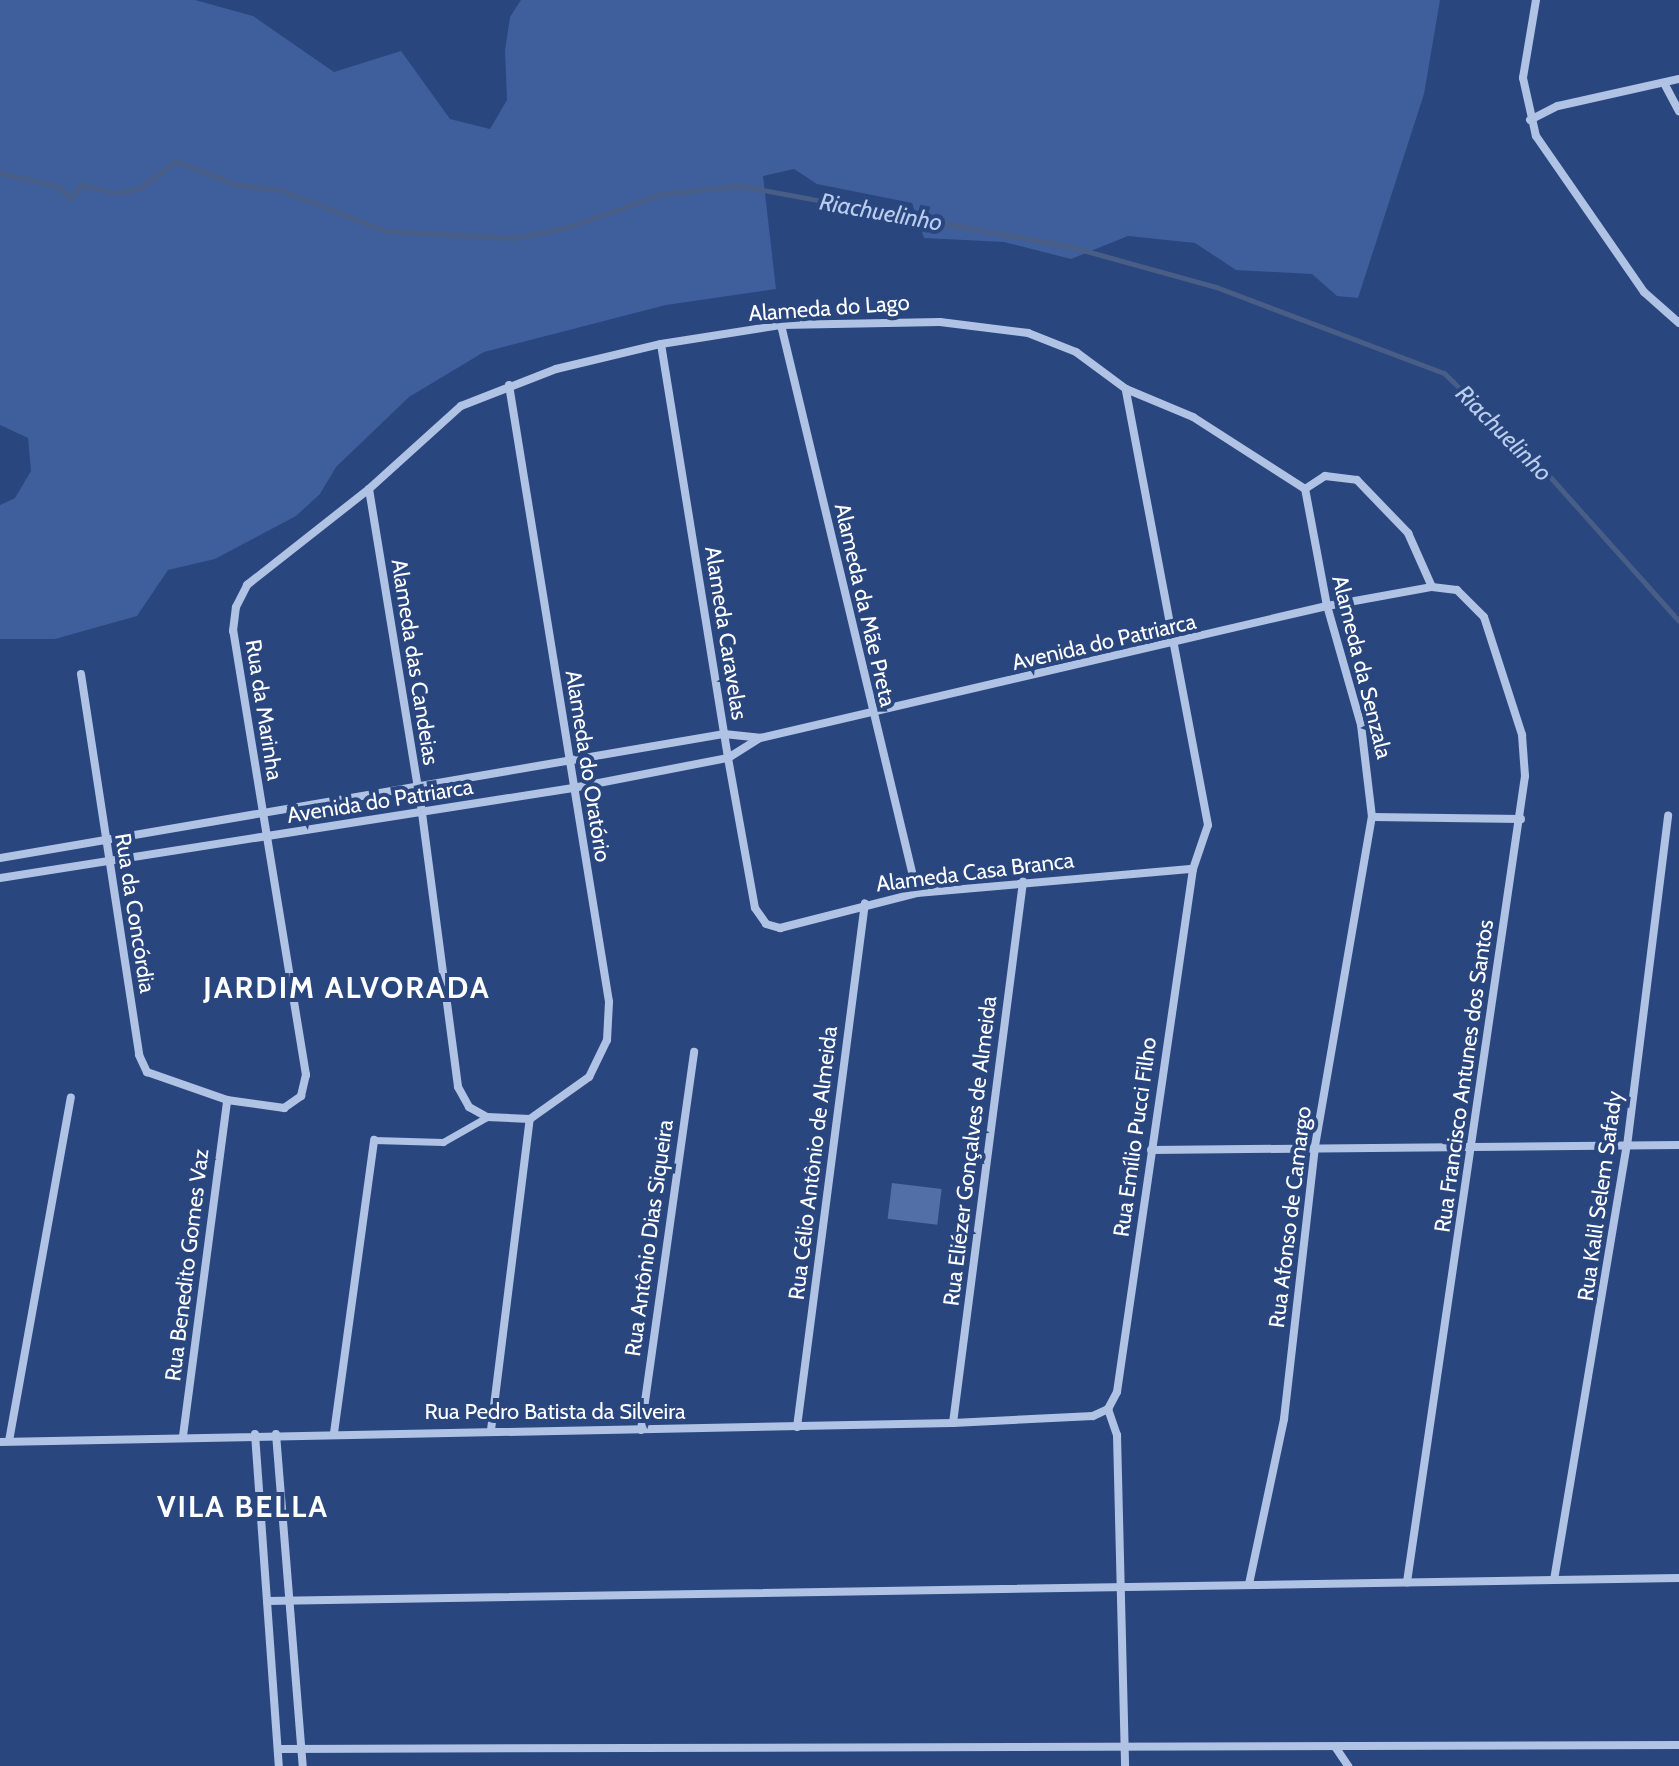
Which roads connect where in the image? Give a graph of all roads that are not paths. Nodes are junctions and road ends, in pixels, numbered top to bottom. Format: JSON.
{"nodes":[{"id":1,"x":1536,"y":0,"type":"edge"},
{"id":2,"x":1679,"y":79,"type":"edge"},
{"id":3,"x":1664,"y":83,"type":"junction"},
{"id":4,"x":1679,"y":111,"type":"edge"},
{"id":5,"x":1530,"y":120,"type":"junction"},
{"id":6,"x":1679,"y":323,"type":"edge"},
{"id":7,"x":781,"y":325,"type":"junction"},
{"id":8,"x":661,"y":344,"type":"junction"},
{"id":9,"x":509,"y":385,"type":"junction"},
{"id":10,"x":1126,"y":389,"type":"junction"},
{"id":11,"x":369,"y":489,"type":"junction"},
{"id":12,"x":1305,"y":489,"type":"junction"},
{"id":13,"x":1432,"y":587,"type":"junction"},
{"id":14,"x":1457,"y":590,"type":"joint"},
{"id":15,"x":1327,"y":606,"type":"junction"},
{"id":16,"x":233,"y":631,"type":"joint"},
{"id":17,"x":1170,"y":647,"type":"junction"},
{"id":18,"x":81,"y":674,"type":"dead end"},
{"id":19,"x":872,"y":713,"type":"junction"},
{"id":20,"x":724,"y":734,"type":"junction"},
{"id":21,"x":760,"y":738,"type":"junction"},
{"id":22,"x":728,"y":758,"type":"junction"},
{"id":23,"x":569,"y":763,"type":"junction"},
{"id":24,"x":573,"y":788,"type":"junction"},
{"id":25,"x":418,"y":789,"type":"junction"},
{"id":26,"x":422,"y":813,"type":"junction"},
{"id":27,"x":263,"y":816,"type":"junction"},
{"id":28,"x":1668,"y":816,"type":"dead end"},
{"id":29,"x":1372,"y":817,"type":"junction"},
{"id":30,"x":1521,"y":819,"type":"junction"},
{"id":31,"x":266,"y":837,"type":"junction"},
{"id":32,"x":106,"y":842,"type":"junction"},
{"id":33,"x":1363,"y":854,"type":"joint"},
{"id":34,"x":0,"y":858,"type":"edge"},
{"id":35,"x":109,"y":861,"type":"junction"},
{"id":36,"x":1193,"y":869,"type":"junction"},
{"id":37,"x":0,"y":878,"type":"edge"},
{"id":38,"x":1023,"y":882,"type":"junction"},
{"id":39,"x":917,"y":893,"type":"junction"},
{"id":40,"x":865,"y":903,"type":"junction"},
{"id":41,"x":766,"y":924,"type":"joint"},
{"id":42,"x":694,"y":1052,"type":"dead end"},
{"id":43,"x":71,"y":1098,"type":"dead end"},
{"id":44,"x":227,"y":1100,"type":"junction"},
{"id":45,"x":487,"y":1117,"type":"junction"},
{"id":46,"x":530,"y":1119,"type":"junction"},
{"id":47,"x":374,"y":1140,"type":"joint"},
{"id":48,"x":1679,"y":1145,"type":"edge"},
{"id":49,"x":1315,"y":1146,"type":"junction"},
{"id":50,"x":1627,"y":1146,"type":"junction"},
{"id":51,"x":1470,"y":1147,"type":"junction"},
{"id":52,"x":1151,"y":1150,"type":"junction"},
{"id":53,"x":1108,"y":1409,"type":"junction"},
{"id":54,"x":953,"y":1423,"type":"junction"},
{"id":55,"x":797,"y":1427,"type":"junction"},
{"id":56,"x":491,"y":1430,"type":"junction"},
{"id":57,"x":641,"y":1430,"type":"junction"},
{"id":58,"x":334,"y":1433,"type":"junction"},
{"id":59,"x":255,"y":1434,"type":"junction"},
{"id":60,"x":276,"y":1434,"type":"junction"},
{"id":61,"x":183,"y":1436,"type":"junction"},
{"id":62,"x":4,"y":1442,"type":"edge"},
{"id":63,"x":1679,"y":1578,"type":"edge"},
{"id":64,"x":1554,"y":1580,"type":"junction"},
{"id":65,"x":1407,"y":1582,"type":"junction"},
{"id":66,"x":1249,"y":1584,"type":"junction"},
{"id":67,"x":1120,"y":1586,"type":"junction"},
{"id":68,"x":267,"y":1601,"type":"junction"},
{"id":69,"x":290,"y":1601,"type":"junction"},
{"id":70,"x":1679,"y":1745,"type":"edge"},
{"id":71,"x":1336,"y":1748,"type":"junction"},
{"id":72,"x":278,"y":1749,"type":"junction"},
{"id":73,"x":301,"y":1749,"type":"junction"},
{"id":74,"x":1124,"y":1750,"type":"junction"},
{"id":75,"x":279,"y":1766,"type":"edge"},
{"id":76,"x":303,"y":1766,"type":"edge"},
{"id":77,"x":1125,"y":1766,"type":"edge"},
{"id":78,"x":1348,"y":1766,"type":"edge"}],
"edges":[{"from":1,"to":5,"type":"street"},
{"from":2,"to":3,"type":"street"},
{"from":3,"to":4,"type":"street"},
{"from":3,"to":5,"type":"street"},
{"from":5,"to":6,"type":"street"},
{"from":7,"to":8,"type":"street","name":"Alameda do Lago"},
{"from":7,"to":10,"type":"street","name":"Alameda do Lago"},
{"from":7,"to":19,"type":"street","name":"Alameda da Mãe Preta"},
{"from":8,"to":9,"type":"street","name":"Alameda do Lago"},
{"from":8,"to":20,"type":"street","name":"Alameda Caravelas"},
{"from":9,"to":11,"type":"street","name":"Alameda do Lago"},
{"from":9,"to":23,"type":"street","name":"Alameda do Oratório"},
{"from":10,"to":12,"type":"street","name":"Alameda do Lago"},
{"from":10,"to":17,"type":"street","name":"Rua Emílio Pucci Filho"},
{"from":11,"to":16,"type":"street","name":"Alameda do Lago"},
{"from":11,"to":25,"type":"street","name":"Alameda das Candeias"},
{"from":12,"to":13,"type":"street"},
{"from":12,"to":15,"type":"street","name":"Alameda da Senzala"},
{"from":13,"to":14,"type":"street","name":"Avenida do Patriarca"},
{"from":13,"to":15,"type":"street","name":"Avenida do Patriarca"},
{"from":14,"to":30,"type":"street","name":"Rua Francisco Antunes dos Santos"},
{"from":15,"to":17,"type":"street","name":"Avenida do Patriarca"},
{"from":15,"to":29,"type":"street","name":"Alameda da Senzala"},
{"from":16,"to":27,"type":"street","name":"Rua da Marinha"},
{"from":17,"to":19,"type":"street","name":"Avenida do Patriarca"},
{"from":17,"to":36,"type":"street","name":"Rua Emílio Pucci Filho"},
{"from":18,"to":32,"type":"street","name":"Rua da Concórdia"},
{"from":19,"to":21,"type":"street","name":"Avenida do Patriarca"},
{"from":19,"to":39,"type":"street","name":"Alameda da Mãe Preta"},
{"from":20,"to":21,"type":"street","name":"Avenida do Patriarca"},
{"from":20,"to":22,"type":"street","name":"Alameda Caravelas"},
{"from":20,"to":23,"type":"street","name":"Avenida do Patriarca"},
{"from":21,"to":22,"type":"street","name":"Avenida do Patriarca"},
{"from":22,"to":24,"type":"street","name":"Avenida do Patriarca"},
{"from":22,"to":41,"type":"street","name":"Alameda Caravelas"},
{"from":23,"to":24,"type":"street","name":"Alameda do Oratório"},
{"from":23,"to":25,"type":"street","name":"Avenida do Patriarca"},
{"from":24,"to":26,"type":"street","name":"Avenida do Patriarca"},
{"from":24,"to":46,"type":"street","name":"Alameda do Oratório"},
{"from":25,"to":26,"type":"street","name":"Alameda das Candeias"},
{"from":25,"to":27,"type":"street","name":"Avenida do Patriarca"},
{"from":26,"to":31,"type":"street","name":"Avenida do Patriarca"},
{"from":26,"to":45,"type":"street","name":"Alameda das Candeias"},
{"from":27,"to":31,"type":"street","name":"Rua da Marinha"},
{"from":27,"to":32,"type":"street","name":"Avenida do Patriarca"},
{"from":28,"to":50,"type":"street","name":"Rua Kalil Selem Safady"},
{"from":29,"to":30,"type":"street"},
{"from":29,"to":33,"type":"street","name":"Alameda da Senzala"},
{"from":30,"to":51,"type":"street","name":"Rua Francisco Antunes dos Santos"},
{"from":31,"to":35,"type":"street","name":"Avenida do Patriarca"},
{"from":31,"to":44,"type":"street","name":"Rua da Marinha"},
{"from":32,"to":34,"type":"street","name":"Avenida do Patriarca"},
{"from":32,"to":35,"type":"street","name":"Rua da Concórdia"},
{"from":33,"to":49,"type":"street","name":"Rua Afonso de Camargo"},
{"from":35,"to":37,"type":"street","name":"Avenida do Patriarca"},
{"from":35,"to":44,"type":"street","name":"Rua da Concórdia"},
{"from":36,"to":38,"type":"street","name":"Alameda Casa Branca"},
{"from":36,"to":52,"type":"street","name":"Rua Emílio Pucci Filho"},
{"from":38,"to":39,"type":"street","name":"Alameda Casa Branca"},
{"from":38,"to":54,"type":"street","name":"Rua Eliézer Gonçalves de Almeida"},
{"from":39,"to":40,"type":"street","name":"Alameda Casa Branca"},
{"from":40,"to":41,"type":"street","name":"Alameda Casa Branca"},
{"from":40,"to":55,"type":"street","name":"Rua Célio Antônio de Almeida"},
{"from":42,"to":57,"type":"street","name":"Rua Antônio Dias Siqueira"},
{"from":43,"to":62,"type":"street"},
{"from":44,"to":61,"type":"street","name":"Rua Benedito Gomes Vaz"},
{"from":45,"to":46,"type":"street"},
{"from":45,"to":47,"type":"street"},
{"from":46,"to":56,"type":"street"},
{"from":47,"to":58,"type":"street"},
{"from":48,"to":50,"type":"street"},
{"from":49,"to":51,"type":"street"},
{"from":49,"to":52,"type":"street"},
{"from":49,"to":66,"type":"street","name":"Rua Afonso de Camargo"},
{"from":50,"to":51,"type":"street"},
{"from":50,"to":64,"type":"street","name":"Rua Kalil Selem Safady"},
{"from":51,"to":65,"type":"street","name":"Rua Francisco Antunes dos Santos"},
{"from":52,"to":53,"type":"street","name":"Rua Emílio Pucci Filho"},
{"from":53,"to":54,"type":"street","name":"Rua Pedro Batista da Silveira"},
{"from":53,"to":67,"type":"street"},
{"from":54,"to":55,"type":"street","name":"Rua Pedro Batista da Silveira"},
{"from":55,"to":57,"type":"street","name":"Rua Pedro Batista da Silveira"},
{"from":56,"to":57,"type":"street","name":"Rua Pedro Batista da Silveira"},
{"from":56,"to":58,"type":"street","name":"Rua Pedro Batista da Silveira"},
{"from":58,"to":60,"type":"street","name":"Rua Pedro Batista da Silveira"},
{"from":59,"to":60,"type":"street","name":"Rua Pedro Batista da Silveira"},
{"from":59,"to":61,"type":"street","name":"Rua Pedro Batista da Silveira"},
{"from":59,"to":68,"type":"street"},
{"from":60,"to":69,"type":"street"},
{"from":61,"to":62,"type":"street","name":"Rua Pedro Batista da Silveira"},
{"from":63,"to":64,"type":"street"},
{"from":64,"to":65,"type":"street"},
{"from":65,"to":66,"type":"street"},
{"from":66,"to":67,"type":"street"},
{"from":67,"to":69,"type":"street"},
{"from":67,"to":74,"type":"street"},
{"from":68,"to":69,"type":"street"},
{"from":68,"to":72,"type":"street"},
{"from":69,"to":73,"type":"street"},
{"from":70,"to":71,"type":"street"},
{"from":71,"to":74,"type":"street"},
{"from":71,"to":78,"type":"street"},
{"from":72,"to":73,"type":"street"},
{"from":72,"to":75,"type":"street"},
{"from":73,"to":74,"type":"street"},
{"from":73,"to":76,"type":"street"},
{"from":74,"to":77,"type":"street"}]}
